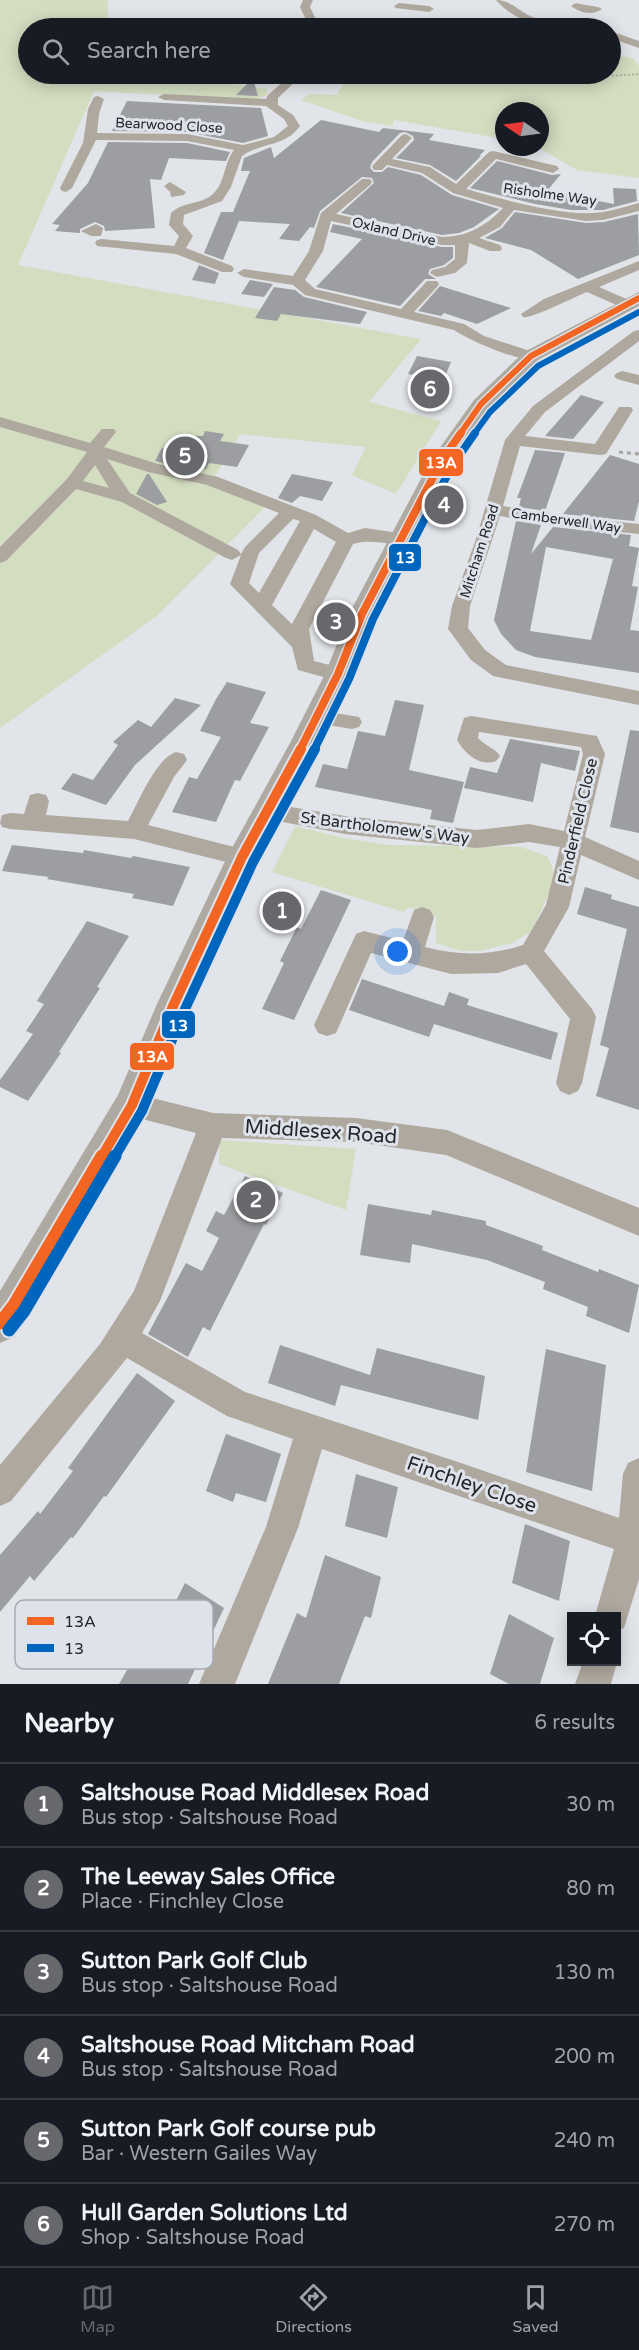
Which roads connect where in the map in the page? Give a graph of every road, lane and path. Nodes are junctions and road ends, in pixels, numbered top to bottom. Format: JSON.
{"nodes":[{"id":1,"x":308,"y":0,"type":"edge"},
{"id":2,"x":501,"y":0,"type":"edge"},
{"id":3,"x":417,"y":3,"type":"edge"},
{"id":4,"x":399,"y":6,"type":"dead end"},
{"id":5,"x":586,"y":8,"type":"dead end"},
{"id":6,"x":429,"y":9,"type":"dead end"},
{"id":7,"x":310,"y":18,"type":"edge"},
{"id":8,"x":525,"y":18,"type":"edge"},
{"id":9,"x":580,"y":18,"type":"edge"},
{"id":10,"x":621,"y":36,"type":"edge"},
{"id":11,"x":639,"y":45,"type":"edge"},
{"id":12,"x":639,"y":74,"type":"edge"},
{"id":13,"x":621,"y":75,"type":"edge"},
{"id":14,"x":286,"y":84,"type":"edge"},
{"id":15,"x":164,"y":97,"type":"dead end"},
{"id":16,"x":98,"y":99,"type":"dead end"},
{"id":17,"x":271,"y":103,"type":"junction"},
{"id":18,"x":92,"y":136,"type":"junction"},
{"id":19,"x":406,"y":138,"type":"dead end"},
{"id":20,"x":243,"y":149,"type":"junction"},
{"id":21,"x":553,"y":169,"type":"dead end"},
{"id":22,"x":366,"y":182,"type":"dead end"},
{"id":23,"x":66,"y":188,"type":"dead end"},
{"id":24,"x":457,"y":190,"type":"junction"},
{"id":25,"x":175,"y":191,"type":"dead end"},
{"id":26,"x":205,"y":201,"type":"junction"},
{"id":27,"x":511,"y":206,"type":"junction"},
{"id":28,"x":639,"y":207,"type":"edge"},
{"id":29,"x":326,"y":216,"type":"junction"},
{"id":30,"x":96,"y":237,"type":"dead end"},
{"id":31,"x":466,"y":240,"type":"junction"},
{"id":32,"x":495,"y":248,"type":"dead end"},
{"id":33,"x":178,"y":250,"type":"junction"},
{"id":34,"x":639,"y":265,"type":"edge"},
{"id":35,"x":227,"y":269,"type":"dead end"},
{"id":36,"x":244,"y":273,"type":"dead end"},
{"id":37,"x":297,"y":281,"type":"junction"},
{"id":38,"x":588,"y":287,"type":"junction"},
{"id":39,"x":310,"y":292,"type":"junction"},
{"id":40,"x":296,"y":300,"type":"dead end"},
{"id":41,"x":632,"y":301,"type":"edge"},
{"id":42,"x":404,"y":314,"type":"junction"},
{"id":43,"x":528,"y":314,"type":"dead end"},
{"id":44,"x":639,"y":334,"type":"edge"},
{"id":45,"x":531,"y":356,"type":"junction"},
{"id":46,"x":622,"y":376,"type":"dead end"},
{"id":47,"x":639,"y":380,"type":"edge"},
{"id":48,"x":625,"y":411,"type":"dead end"},
{"id":49,"x":0,"y":422,"type":"edge"},
{"id":50,"x":108,"y":432,"type":"dead end"},
{"id":51,"x":513,"y":440,"type":"junction"},
{"id":52,"x":95,"y":451,"type":"junction"},
{"id":53,"x":74,"y":483,"type":"junction"},
{"id":54,"x":124,"y":497,"type":"junction"},
{"id":55,"x":493,"y":509,"type":"junction"},
{"id":56,"x":291,"y":511,"type":"junction"},
{"id":57,"x":310,"y":519,"type":"junction"},
{"id":58,"x":639,"y":530,"type":"edge"},
{"id":59,"x":400,"y":538,"type":"junction"},
{"id":60,"x":346,"y":540,"type":"junction"},
{"id":61,"x":232,"y":554,"type":"dead end"},
{"id":62,"x":0,"y":557,"type":"edge"},
{"id":63,"x":262,"y":605,"type":"junction"},
{"id":64,"x":302,"y":645,"type":"junction"},
{"id":65,"x":338,"y":674,"type":"junction"},
{"id":66,"x":639,"y":698,"type":"edge"},
{"id":67,"x":317,"y":717,"type":"junction"},
{"id":68,"x":352,"y":723,"type":"dead end"},
{"id":69,"x":489,"y":756,"type":"dead end"},
{"id":70,"x":164,"y":766,"type":"dead end"},
{"id":71,"x":267,"y":811,"type":"junction"},
{"id":72,"x":10,"y":821,"type":"dead end"},
{"id":73,"x":134,"y":830,"type":"junction"},
{"id":74,"x":573,"y":841,"type":"junction"},
{"id":75,"x":242,"y":857,"type":"junction"},
{"id":76,"x":639,"y":871,"type":"edge"},
{"id":77,"x":422,"y":917,"type":"dead end"},
{"id":78,"x":531,"y":952,"type":"junction"},
{"id":79,"x":411,"y":953,"type":"junction"},
{"id":80,"x":327,"y":1025,"type":"dead end"},
{"id":81,"x":569,"y":1083,"type":"dead end"},
{"id":82,"x":132,"y":1105,"type":"junction"},
{"id":83,"x":213,"y":1125,"type":"junction"},
{"id":84,"x":639,"y":1222,"type":"edge"},
{"id":85,"x":0,"y":1323,"type":"edge"},
{"id":86,"x":122,"y":1338,"type":"junction"},
{"id":87,"x":312,"y":1430,"type":"junction"},
{"id":88,"x":639,"y":1474,"type":"edge"},
{"id":89,"x":0,"y":1490,"type":"edge"},
{"id":90,"x":636,"y":1540,"type":"edge"},
{"id":91,"x":614,"y":1612,"type":"edge"},
{"id":92,"x":599,"y":1666,"type":"edge"},
{"id":93,"x":217,"y":1684,"type":"edge"},
{"id":94,"x":594,"y":1684,"type":"edge"}],
"edges":[{"from":1,"to":7,"type":"street"},
{"from":2,"to":8,"type":"street"},
{"from":3,"to":4,"type":"street"},
{"from":3,"to":6,"type":"street"},
{"from":5,"to":9,"type":"street"},
{"from":10,"to":11,"type":"street"},
{"from":12,"to":13,"type":"path"},
{"from":14,"to":17,"type":"street"},
{"from":15,"to":17,"type":"street"},
{"from":16,"to":18,"type":"street","name":"Bearwood Close"},
{"from":17,"to":20,"type":"street"},
{"from":18,"to":20,"type":"street","name":"Bearwood Close"},
{"from":18,"to":23,"type":"street","name":"Bearwood Close"},
{"from":19,"to":24,"type":"street","name":"Risholme Way"},
{"from":20,"to":26,"type":"street"},
{"from":21,"to":24,"type":"street","name":"Risholme Way"},
{"from":22,"to":29,"type":"street"},
{"from":24,"to":27,"type":"street","name":"Risholme Way"},
{"from":25,"to":26,"type":"street"},
{"from":26,"to":33,"type":"street"},
{"from":27,"to":28,"type":"street","name":"Risholme Way"},
{"from":27,"to":31,"type":"street"},
{"from":29,"to":31,"type":"street","name":"Oxland Drive"},
{"from":29,"to":37,"type":"street"},
{"from":30,"to":33,"type":"street"},
{"from":31,"to":32,"type":"street","name":"Oxland Drive"},
{"from":31,"to":42,"type":"street","name":"Oxland Drive"},
{"from":33,"to":35,"type":"street"},
{"from":34,"to":38,"type":"street"},
{"from":36,"to":37,"type":"street"},
{"from":37,"to":39,"type":"street"},
{"from":38,"to":41,"type":"street"},
{"from":38,"to":43,"type":"street"},
{"from":39,"to":40,"type":"street"},
{"from":39,"to":42,"type":"street"},
{"from":41,"to":45,"type":"main road"},
{"from":42,"to":45,"type":"street"},
{"from":44,"to":51,"type":"street","name":"Mitcham Road"},
{"from":45,"to":59,"type":"main road"},
{"from":46,"to":47,"type":"street"},
{"from":48,"to":51,"type":"street"},
{"from":49,"to":52,"type":"street"},
{"from":50,"to":52,"type":"street"},
{"from":51,"to":55,"type":"street","name":"Mitcham Road"},
{"from":52,"to":53,"type":"street"},
{"from":52,"to":54,"type":"street"},
{"from":52,"to":56,"type":"street"},
{"from":53,"to":54,"type":"street"},
{"from":53,"to":62,"type":"street"},
{"from":54,"to":61,"type":"street"},
{"from":55,"to":58,"type":"street","name":"Camberwell Way"},
{"from":55,"to":66,"type":"street","name":"Mitcham Road"},
{"from":56,"to":57,"type":"street"},
{"from":56,"to":63,"type":"street"},
{"from":57,"to":60,"type":"street"},
{"from":57,"to":63,"type":"street"},
{"from":59,"to":60,"type":"street"},
{"from":59,"to":65,"type":"main road"},
{"from":60,"to":64,"type":"street"},
{"from":63,"to":64,"type":"street"},
{"from":64,"to":65,"type":"street"},
{"from":65,"to":67,"type":"main road"},
{"from":67,"to":68,"type":"street"},
{"from":67,"to":71,"type":"main road"},
{"from":69,"to":74,"type":"street","name":"Pinderfield Close"},
{"from":70,"to":73,"type":"street"},
{"from":71,"to":74,"type":"street","name":"St Bartholomew's Way"},
{"from":71,"to":75,"type":"main road"},
{"from":72,"to":73,"type":"street"},
{"from":73,"to":75,"type":"street"},
{"from":74,"to":76,"type":"street","name":"St Bartholomew's Way"},
{"from":74,"to":78,"type":"street","name":"Pinderfield Close"},
{"from":75,"to":82,"type":"main road"},
{"from":77,"to":79,"type":"street"},
{"from":78,"to":79,"type":"street"},
{"from":78,"to":81,"type":"street"},
{"from":79,"to":80,"type":"street"},
{"from":82,"to":83,"type":"street","name":"Middlesex Road"},
{"from":82,"to":85,"type":"main road"},
{"from":83,"to":84,"type":"street","name":"Middlesex Road"},
{"from":83,"to":86,"type":"street"},
{"from":86,"to":87,"type":"street","name":"Finchley Close"},
{"from":86,"to":89,"type":"street"},
{"from":87,"to":90,"type":"street","name":"Finchley Close"},
{"from":87,"to":93,"type":"street"},
{"from":88,"to":90,"type":"street"},
{"from":90,"to":91,"type":"street"},
{"from":92,"to":94,"type":"street"}]}
